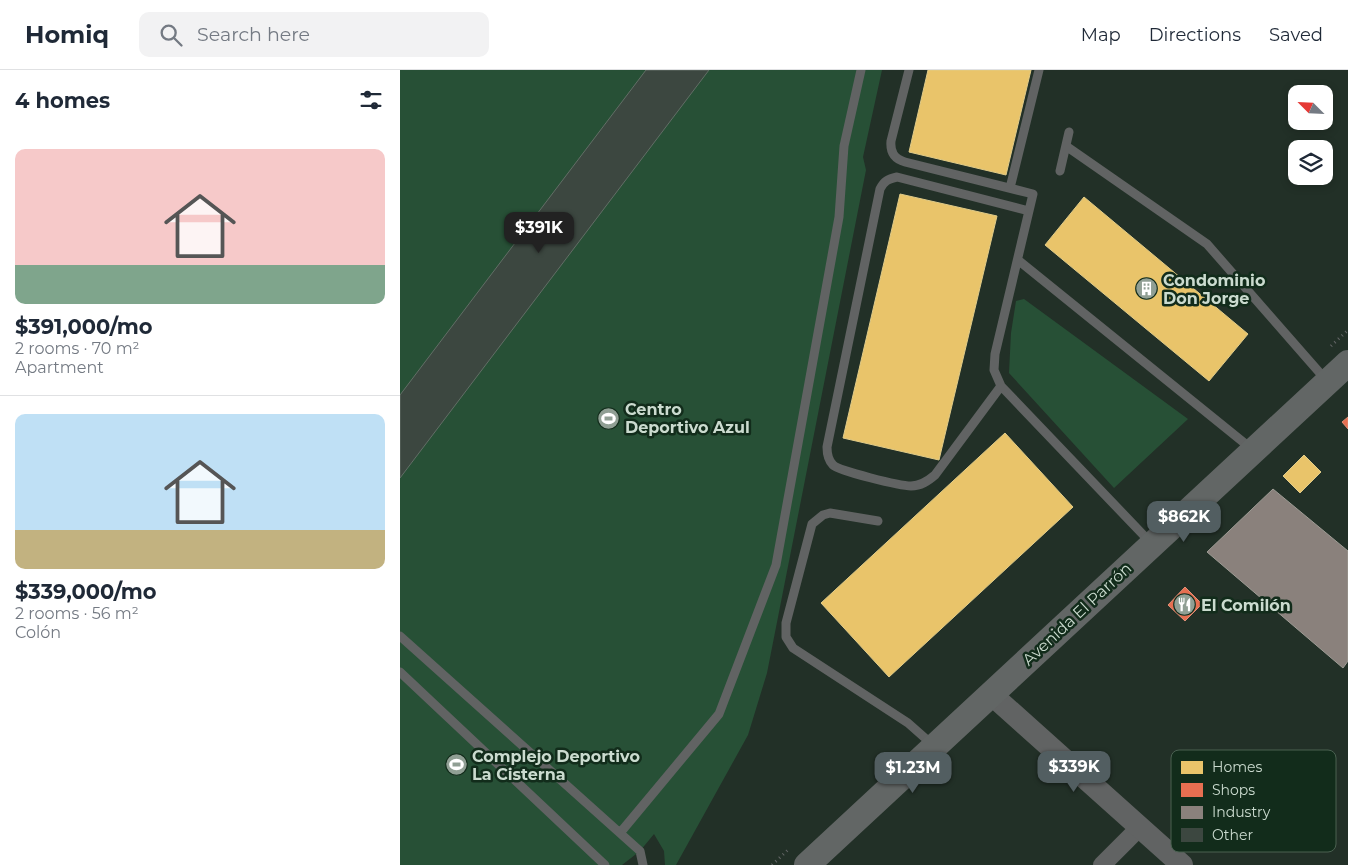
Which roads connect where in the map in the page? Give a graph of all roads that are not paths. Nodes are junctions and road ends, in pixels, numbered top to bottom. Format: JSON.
{"nodes":[{"id":1,"x":861,"y":70,"type":"edge"},
{"id":2,"x":909,"y":70,"type":"edge"},
{"id":3,"x":1039,"y":70,"type":"edge"},
{"id":4,"x":1069,"y":132,"type":"dead end"},
{"id":5,"x":1066,"y":146,"type":"junction"},
{"id":6,"x":1060,"y":171,"type":"dead end"},
{"id":7,"x":1010,"y":188,"type":"junction"},
{"id":8,"x":1029,"y":211,"type":"junction"},
{"id":9,"x":1018,"y":260,"type":"junction"},
{"id":10,"x":1348,"y":363,"type":"edge"},
{"id":11,"x":1328,"y":382,"type":"junction"},
{"id":12,"x":1001,"y":386,"type":"junction"},
{"id":13,"x":1254,"y":450,"type":"junction"},
{"id":14,"x":878,"y":521,"type":"dead end"},
{"id":15,"x":1152,"y":545,"type":"junction"},
{"id":16,"x":400,"y":636,"type":"edge"},
{"id":17,"x":400,"y":672,"type":"edge"},
{"id":18,"x":991,"y":694,"type":"junction"},
{"id":19,"x":934,"y":747,"type":"junction"},
{"id":20,"x":1140,"y":828,"type":"junction"},
{"id":21,"x":620,"y":833,"type":"junction"},
{"id":22,"x":603,"y":864,"type":"edge"},
{"id":23,"x":643,"y":865,"type":"edge"},
{"id":24,"x":807,"y":865,"type":"edge"},
{"id":25,"x":1102,"y":865,"type":"edge"},
{"id":26,"x":1182,"y":865,"type":"edge"}],
"edges":[{"from":1,"to":21,"type":"lane"},
{"from":2,"to":7,"type":"lane"},
{"from":3,"to":7,"type":"lane"},
{"from":4,"to":5,"type":"lane"},
{"from":5,"to":6,"type":"lane"},
{"from":5,"to":11,"type":"lane"},
{"from":7,"to":8,"type":"lane"},
{"from":8,"to":9,"type":"lane"},
{"from":8,"to":12,"type":"lane"},
{"from":9,"to":12,"type":"lane"},
{"from":9,"to":13,"type":"lane"},
{"from":10,"to":11,"type":"main road","name":"Avenida El Parrón"},
{"from":11,"to":13,"type":"main road","name":"Avenida El Parrón"},
{"from":12,"to":15,"type":"lane"},
{"from":13,"to":15,"type":"main road","name":"Avenida El Parrón"},
{"from":14,"to":19,"type":"lane"},
{"from":15,"to":18,"type":"main road","name":"Avenida El Parrón"},
{"from":16,"to":21,"type":"lane"},
{"from":17,"to":22,"type":"lane"},
{"from":18,"to":19,"type":"main road","name":"Avenida El Parrón"},
{"from":18,"to":20,"type":"street"},
{"from":19,"to":24,"type":"main road","name":"Avenida El Parrón"},
{"from":20,"to":25,"type":"street"},
{"from":20,"to":26,"type":"street"},
{"from":21,"to":23,"type":"lane"}]}
